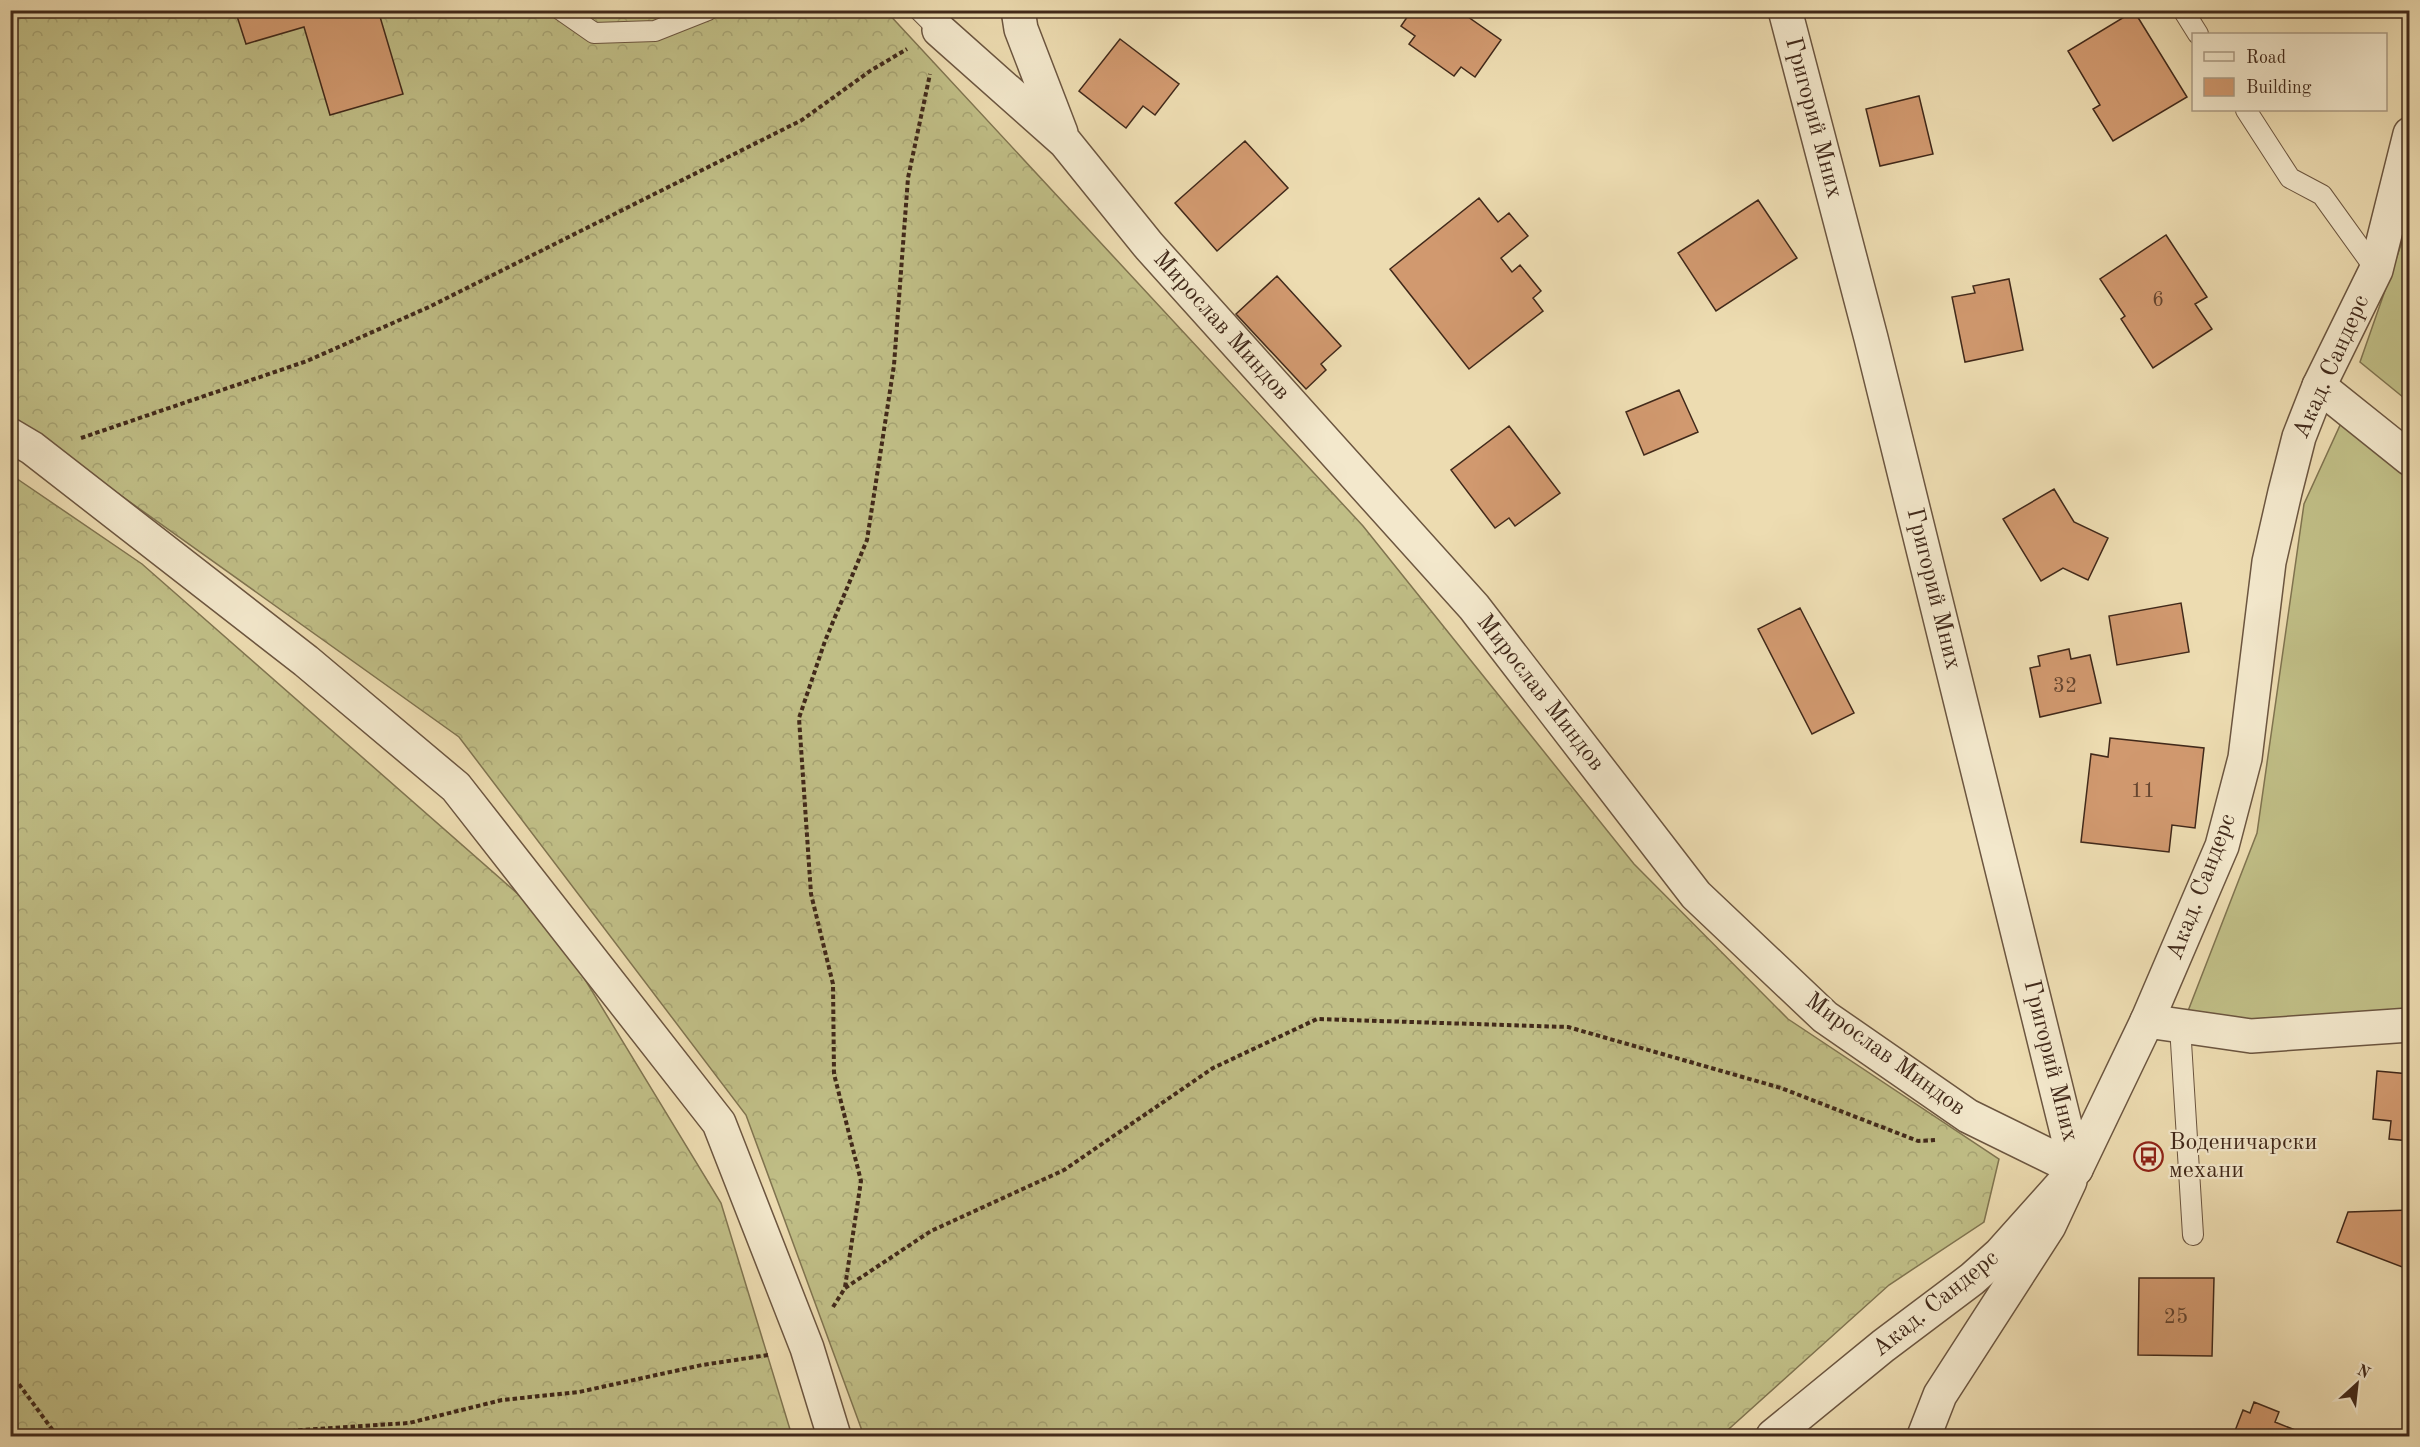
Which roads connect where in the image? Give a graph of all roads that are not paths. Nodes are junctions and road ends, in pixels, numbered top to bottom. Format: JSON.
{"nodes":[{"id":1,"x":561,"y":10,"type":"edge"},
{"id":2,"x":708,"y":10,"type":"edge"},
{"id":3,"x":1018,"y":10,"type":"edge"},
{"id":4,"x":1785,"y":10,"type":"edge"},
{"id":5,"x":2183,"y":10,"type":"edge"},
{"id":6,"x":929,"y":20,"type":"edge"},
{"id":7,"x":2197,"y":33,"type":"edge"},
{"id":8,"x":2247,"y":111,"type":"edge"},
{"id":9,"x":2409,"y":134,"type":"edge"},
{"id":10,"x":1065,"y":142,"type":"junction"},
{"id":11,"x":2376,"y":270,"type":"junction"},
{"id":12,"x":2319,"y":386,"type":"junction"},
{"id":13,"x":10,"y":435,"type":"edge"},
{"id":14,"x":2409,"y":459,"type":"edge"},
{"id":15,"x":2147,"y":1021,"type":"junction"},
{"id":16,"x":2409,"y":1025,"type":"edge"},
{"id":17,"x":2180,"y":1026,"type":"junction"},
{"id":18,"x":2076,"y":1169,"type":"junction"},
{"id":19,"x":2193,"y":1235,"type":"dead end"},
{"id":20,"x":834,"y":1437,"type":"edge"},
{"id":21,"x":1773,"y":1437,"type":"edge"},
{"id":22,"x":1924,"y":1437,"type":"edge"}],
"edges":[{"from":1,"to":2,"type":"lane"},
{"from":3,"to":10,"type":"street","name":"Мирослав Миндов"},
{"from":4,"to":18,"type":"street","name":"Григорий Мних"},
{"from":5,"to":7,"type":"lane"},
{"from":6,"to":10,"type":"street","name":"Мирослав Миндов"},
{"from":8,"to":11,"type":"lane"},
{"from":9,"to":11,"type":"street","name":"Акад. Сандерс"},
{"from":10,"to":18,"type":"street","name":"Мирослав Миндов"},
{"from":11,"to":12,"type":"street","name":"Акад. Сандерс"},
{"from":12,"to":14,"type":"street"},
{"from":12,"to":15,"type":"street","name":"Акад. Сандерс"},
{"from":13,"to":20,"type":"street"},
{"from":15,"to":17,"type":"street"},
{"from":15,"to":18,"type":"street","name":"Акад. Сандерс"},
{"from":16,"to":17,"type":"street"},
{"from":17,"to":19,"type":"lane"},
{"from":18,"to":21,"type":"street","name":"Акад. Сандерс"},
{"from":18,"to":22,"type":"street"}]}
